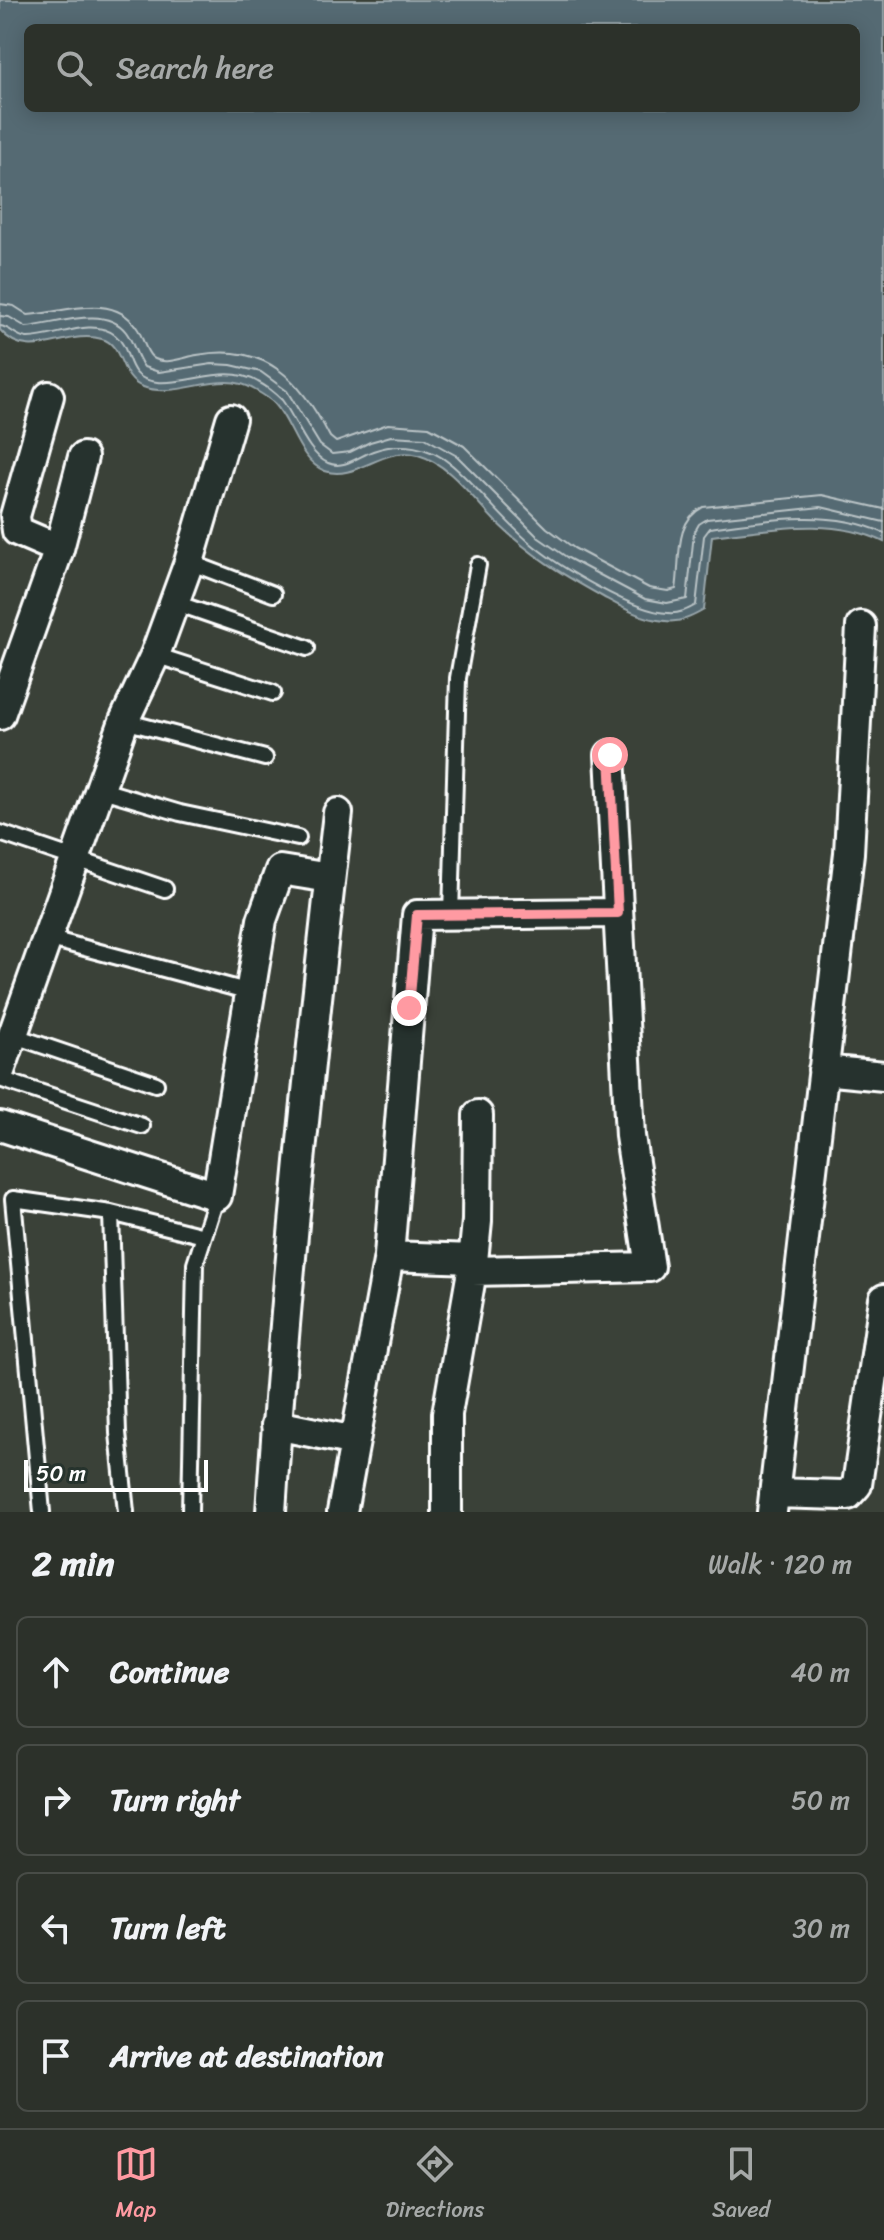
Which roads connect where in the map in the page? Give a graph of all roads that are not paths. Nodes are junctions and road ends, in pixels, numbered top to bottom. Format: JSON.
{"nodes":[{"id":1,"x":49,"y":396,"type":"dead end"},
{"id":2,"x":231,"y":419,"type":"dead end"},
{"id":3,"x":83,"y":457,"type":"dead end"},
{"id":4,"x":59,"y":549,"type":"junction"},
{"id":5,"x":189,"y":562,"type":"junction"},
{"id":6,"x":478,"y":565,"type":"dead end"},
{"id":7,"x":273,"y":594,"type":"dead end"},
{"id":8,"x":173,"y":602,"type":"junction"},
{"id":9,"x":861,"y":626,"type":"dead end"},
{"id":10,"x":307,"y":648,"type":"dead end"},
{"id":11,"x":155,"y":655,"type":"junction"},
{"id":12,"x":273,"y":693,"type":"dead end"},
{"id":13,"x":0,"y":715,"type":"edge"},
{"id":14,"x":124,"y":721,"type":"junction"},
{"id":15,"x":610,"y":755,"type":"dead end"},
{"id":16,"x":265,"y":758,"type":"dead end"},
{"id":17,"x":99,"y":789,"type":"junction"},
{"id":18,"x":338,"y":813,"type":"dead end"},
{"id":19,"x":0,"y":833,"type":"edge"},
{"id":20,"x":298,"y":838,"type":"dead end"},
{"id":21,"x":75,"y":859,"type":"junction"},
{"id":22,"x":330,"y":878,"type":"junction"},
{"id":23,"x":165,"y":889,"type":"dead end"},
{"id":24,"x":618,"y":913,"type":"junction"},
{"id":25,"x":451,"y":914,"type":"junction"},
{"id":26,"x":47,"y":938,"type":"junction"},
{"id":27,"x":250,"y":992,"type":"junction"},
{"id":28,"x":12,"y":1035,"type":"junction"},
{"id":29,"x":823,"y":1070,"type":"junction"},
{"id":30,"x":0,"y":1071,"type":"edge"},
{"id":31,"x":884,"y":1076,"type":"edge"},
{"id":32,"x":0,"y":1079,"type":"edge"},
{"id":33,"x":156,"y":1084,"type":"dead end"},
{"id":34,"x":478,"y":1115,"type":"dead end"},
{"id":35,"x":0,"y":1126,"type":"edge"},
{"id":36,"x":142,"y":1126,"type":"dead end"},
{"id":37,"x":217,"y":1196,"type":"junction"},
{"id":38,"x":111,"y":1213,"type":"junction"},
{"id":39,"x":204,"y":1236,"type":"junction"},
{"id":40,"x":389,"y":1256,"type":"junction"},
{"id":41,"x":472,"y":1265,"type":"junction"},
{"id":42,"x":884,"y":1299,"type":"edge"},
{"id":43,"x":276,"y":1425,"type":"junction"},
{"id":44,"x":355,"y":1441,"type":"junction"},
{"id":45,"x":773,"y":1502,"type":"edge"},
{"id":46,"x":42,"y":1512,"type":"edge"},
{"id":47,"x":126,"y":1512,"type":"edge"},
{"id":48,"x":190,"y":1512,"type":"edge"},
{"id":49,"x":271,"y":1512,"type":"edge"},
{"id":50,"x":342,"y":1512,"type":"edge"},
{"id":51,"x":447,"y":1512,"type":"edge"}],
"edges":[{"from":1,"to":4,"type":"street"},
{"from":2,"to":5,"type":"street"},
{"from":3,"to":4,"type":"street"},
{"from":4,"to":13,"type":"street"},
{"from":5,"to":7,"type":"lane"},
{"from":5,"to":8,"type":"street"},
{"from":6,"to":25,"type":"lane"},
{"from":8,"to":10,"type":"lane"},
{"from":8,"to":11,"type":"street"},
{"from":9,"to":29,"type":"street"},
{"from":11,"to":12,"type":"lane"},
{"from":11,"to":14,"type":"street"},
{"from":14,"to":16,"type":"lane"},
{"from":14,"to":17,"type":"street"},
{"from":15,"to":24,"type":"street"},
{"from":17,"to":20,"type":"lane"},
{"from":17,"to":21,"type":"street"},
{"from":18,"to":22,"type":"street"},
{"from":19,"to":21,"type":"lane"},
{"from":21,"to":23,"type":"lane"},
{"from":21,"to":26,"type":"street"},
{"from":22,"to":27,"type":"street"},
{"from":22,"to":43,"type":"street"},
{"from":24,"to":25,"type":"street"},
{"from":24,"to":41,"type":"street"},
{"from":25,"to":40,"type":"street"},
{"from":26,"to":27,"type":"lane"},
{"from":26,"to":28,"type":"street"},
{"from":27,"to":37,"type":"street"},
{"from":28,"to":30,"type":"street"},
{"from":28,"to":33,"type":"lane"},
{"from":29,"to":31,"type":"street"},
{"from":29,"to":45,"type":"street"},
{"from":32,"to":36,"type":"lane"},
{"from":34,"to":41,"type":"street"},
{"from":35,"to":37,"type":"street"},
{"from":37,"to":39,"type":"lane"},
{"from":38,"to":39,"type":"lane"},
{"from":38,"to":46,"type":"lane"},
{"from":38,"to":47,"type":"lane"},
{"from":39,"to":48,"type":"lane"},
{"from":40,"to":41,"type":"street"},
{"from":40,"to":44,"type":"street"},
{"from":41,"to":51,"type":"street"},
{"from":42,"to":45,"type":"street"},
{"from":43,"to":44,"type":"street"},
{"from":43,"to":49,"type":"street"},
{"from":44,"to":50,"type":"street"}]}
